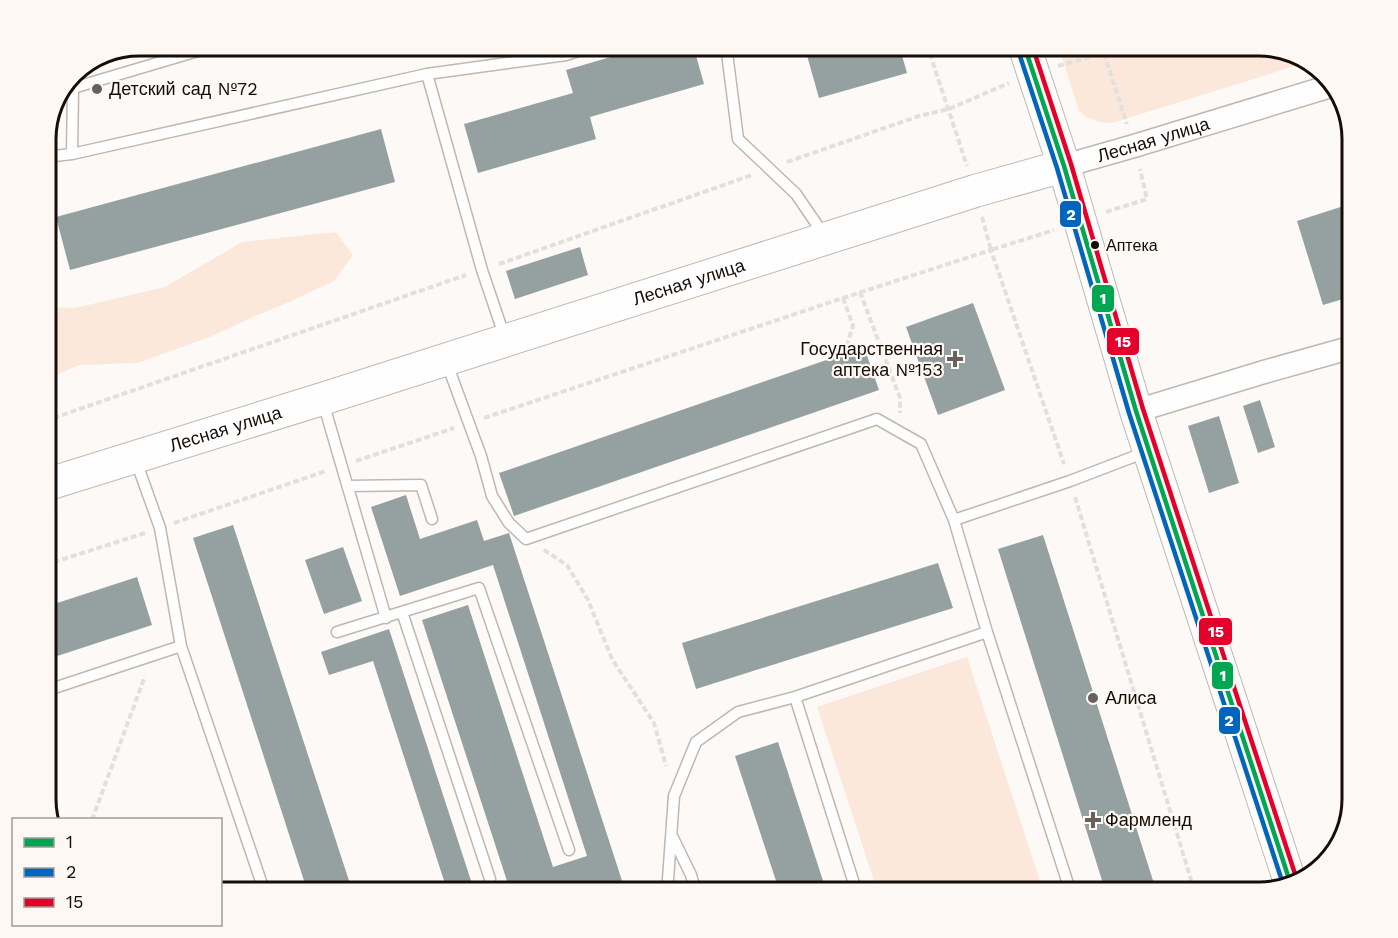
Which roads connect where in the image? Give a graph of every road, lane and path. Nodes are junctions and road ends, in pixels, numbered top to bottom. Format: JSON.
{"nodes":[{"id":1,"x":181,"y":56,"type":"edge"},
{"id":2,"x":566,"y":56,"type":"edge"},
{"id":3,"x":727,"y":56,"type":"edge"},
{"id":4,"x":1066,"y":56,"type":"edge"},
{"id":5,"x":1028,"y":59,"type":"edge"},
{"id":6,"x":427,"y":74,"type":"junction"},
{"id":7,"x":73,"y":88,"type":"edge"},
{"id":8,"x":1325,"y":88,"type":"edge"},
{"id":9,"x":69,"y":94,"type":"edge"},
{"id":10,"x":72,"y":154,"type":"junction"},
{"id":11,"x":56,"y":156,"type":"edge"},
{"id":12,"x":1064,"y":166,"type":"junction"},
{"id":13,"x":769,"y":169,"type":"junction"},
{"id":14,"x":826,"y":238,"type":"junction"},
{"id":15,"x":482,"y":270,"type":"junction"},
{"id":16,"x":860,"y":292,"type":"junction"},
{"id":17,"x":843,"y":298,"type":"junction"},
{"id":18,"x":506,"y":340,"type":"junction"},
{"id":19,"x":1342,"y":350,"type":"edge"},
{"id":20,"x":844,"y":354,"type":"dead end"},
{"id":21,"x":445,"y":359,"type":"junction"},
{"id":22,"x":322,"y":399,"type":"junction"},
{"id":23,"x":1136,"y":411,"type":"junction"},
{"id":24,"x":56,"y":417,"type":"edge"},
{"id":25,"x":468,"y":423,"type":"junction"},
{"id":26,"x":900,"y":432,"type":"junction"},
{"id":27,"x":1149,"y":451,"type":"junction"},
{"id":28,"x":135,"y":458,"type":"junction"},
{"id":29,"x":342,"y":466,"type":"junction"},
{"id":30,"x":1070,"y":481,"type":"junction"},
{"id":31,"x":56,"y":482,"type":"edge"},
{"id":32,"x":348,"y":486,"type":"junction"},
{"id":33,"x":432,"y":519,"type":"dead end"},
{"id":34,"x":954,"y":520,"type":"junction"},
{"id":35,"x":160,"y":528,"type":"junction"},
{"id":36,"x":526,"y":539,"type":"junction"},
{"id":37,"x":56,"y":561,"type":"edge"},
{"id":38,"x":402,"y":612,"type":"junction"},
{"id":39,"x":386,"y":618,"type":"junction"},
{"id":40,"x":337,"y":632,"type":"dead end"},
{"id":41,"x":987,"y":632,"type":"junction"},
{"id":42,"x":181,"y":646,"type":"junction"},
{"id":43,"x":152,"y":656,"type":"junction"},
{"id":44,"x":56,"y":687,"type":"edge"},
{"id":45,"x":795,"y":697,"type":"junction"},
{"id":46,"x":674,"y":796,"type":"junction"},
{"id":47,"x":92,"y":818,"type":"edge"},
{"id":48,"x":671,"y":836,"type":"junction"},
{"id":49,"x":569,"y":850,"type":"dead end"},
{"id":50,"x":1288,"y":877,"type":"edge"},
{"id":51,"x":490,"y":879,"type":"dead end"},
{"id":52,"x":261,"y":882,"type":"edge"},
{"id":53,"x":668,"y":882,"type":"edge"},
{"id":54,"x":693,"y":882,"type":"edge"},
{"id":55,"x":854,"y":882,"type":"edge"},
{"id":56,"x":1067,"y":882,"type":"edge"},
{"id":57,"x":1193,"y":882,"type":"edge"}],
"edges":[{"from":1,"to":7,"type":"lane"},
{"from":2,"to":6,"type":"lane"},
{"from":3,"to":13,"type":"lane"},
{"from":4,"to":5,"type":"path"},
{"from":5,"to":12,"type":"street"},
{"from":5,"to":13,"type":"path"},
{"from":6,"to":10,"type":"lane"},
{"from":6,"to":15,"type":"lane"},
{"from":8,"to":12,"type":"street","name":"Лесная улица"},
{"from":9,"to":10,"type":"lane"},
{"from":10,"to":11,"type":"lane"},
{"from":12,"to":14,"type":"street","name":"Лесная улица"},
{"from":12,"to":23,"type":"street"},
{"from":13,"to":14,"type":"lane"},
{"from":13,"to":15,"type":"path"},
{"from":14,"to":18,"type":"street","name":"Лесная улица"},
{"from":15,"to":18,"type":"lane"},
{"from":15,"to":24,"type":"path"},
{"from":16,"to":17,"type":"path"},
{"from":16,"to":26,"type":"path"},
{"from":16,"to":30,"type":"path"},
{"from":17,"to":20,"type":"path"},
{"from":17,"to":25,"type":"path"},
{"from":18,"to":21,"type":"street","name":"Лесная улица"},
{"from":19,"to":23,"type":"street"},
{"from":21,"to":22,"type":"street","name":"Лесная улица"},
{"from":21,"to":25,"type":"lane"},
{"from":22,"to":28,"type":"street","name":"Лесная улица"},
{"from":22,"to":29,"type":"lane"},
{"from":23,"to":27,"type":"street"},
{"from":25,"to":29,"type":"path"},
{"from":25,"to":36,"type":"lane"},
{"from":26,"to":34,"type":"lane"},
{"from":26,"to":36,"type":"lane"},
{"from":27,"to":30,"type":"lane"},
{"from":27,"to":50,"type":"street"},
{"from":28,"to":31,"type":"street","name":"Лесная улица"},
{"from":28,"to":35,"type":"lane"},
{"from":29,"to":32,"type":"lane"},
{"from":29,"to":35,"type":"path"},
{"from":30,"to":34,"type":"lane"},
{"from":30,"to":57,"type":"path"},
{"from":32,"to":33,"type":"lane"},
{"from":32,"to":39,"type":"lane"},
{"from":34,"to":41,"type":"lane"},
{"from":35,"to":37,"type":"path"},
{"from":35,"to":42,"type":"lane"},
{"from":36,"to":46,"type":"path"},
{"from":38,"to":39,"type":"lane"},
{"from":38,"to":49,"type":"lane"},
{"from":38,"to":51,"type":"lane"},
{"from":39,"to":40,"type":"lane"},
{"from":41,"to":45,"type":"lane"},
{"from":41,"to":56,"type":"lane"},
{"from":42,"to":43,"type":"lane"},
{"from":42,"to":52,"type":"lane"},
{"from":43,"to":44,"type":"lane"},
{"from":43,"to":47,"type":"path"},
{"from":45,"to":46,"type":"lane"},
{"from":45,"to":55,"type":"lane"},
{"from":46,"to":48,"type":"lane"},
{"from":48,"to":53,"type":"lane"},
{"from":48,"to":54,"type":"lane"}]}
